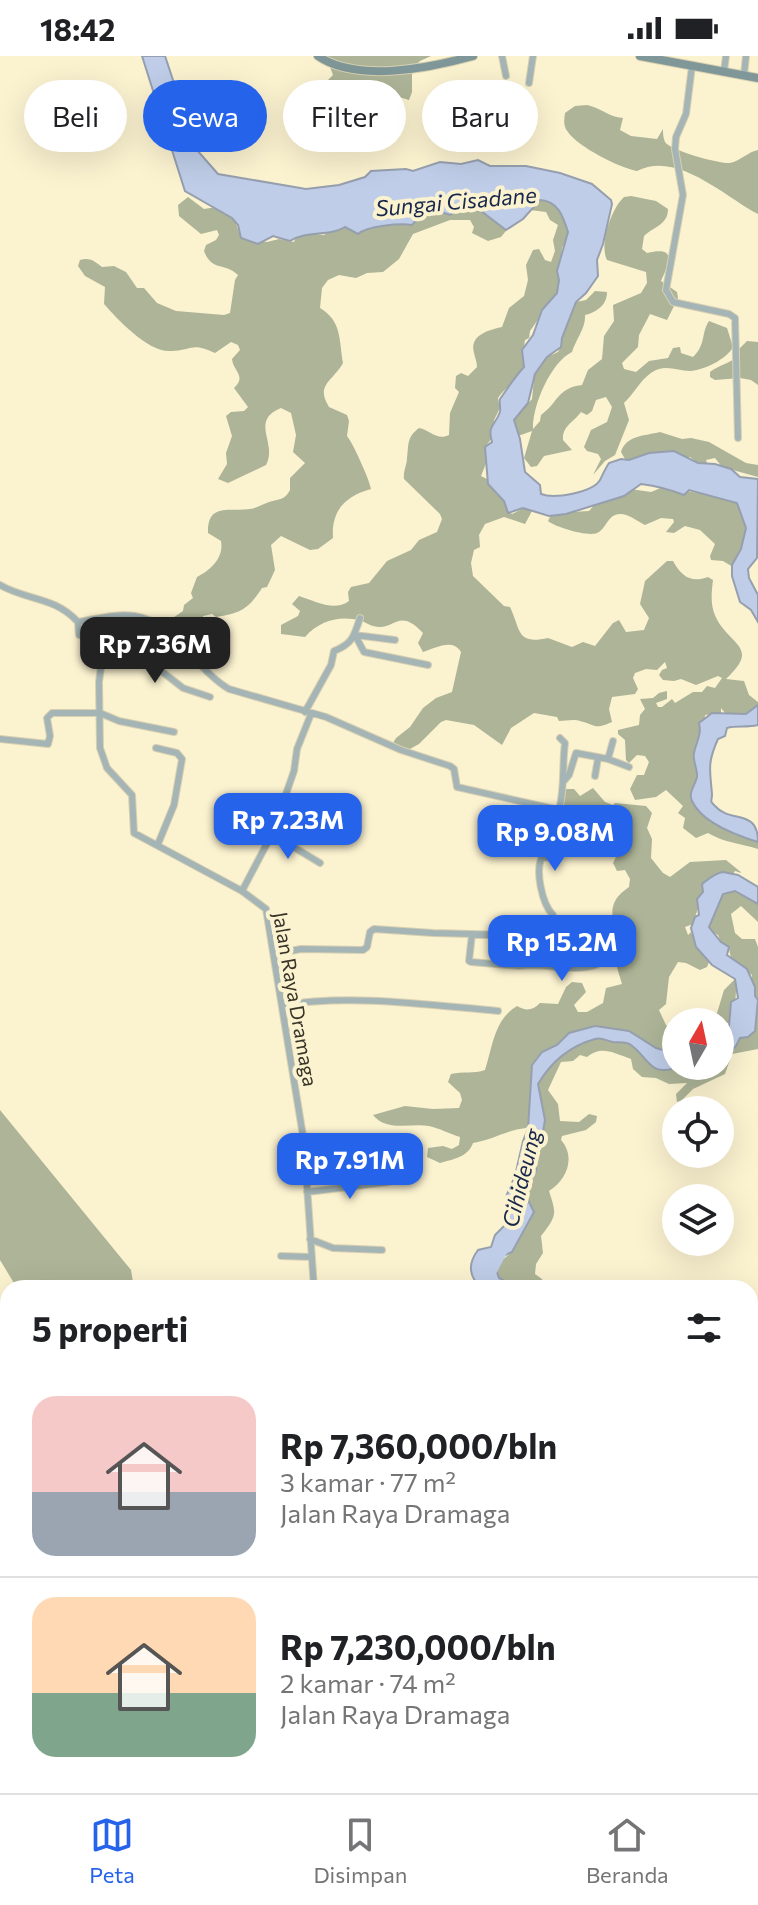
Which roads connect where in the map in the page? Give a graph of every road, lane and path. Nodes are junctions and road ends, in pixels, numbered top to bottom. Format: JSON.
{"nodes":[{"id":1,"x":473,"y":56,"type":"edge"},
{"id":2,"x":502,"y":56,"type":"edge"},
{"id":3,"x":533,"y":56,"type":"edge"},
{"id":4,"x":640,"y":56,"type":"edge"},
{"id":5,"x":726,"y":56,"type":"edge"},
{"id":6,"x":746,"y":56,"type":"edge"},
{"id":7,"x":320,"y":57,"type":"edge"},
{"id":8,"x":658,"y":58,"type":"edge"},
{"id":9,"x":691,"y":63,"type":"edge"},
{"id":10,"x":724,"y":71,"type":"junction"},
{"id":11,"x":744,"y":75,"type":"junction"},
{"id":12,"x":506,"y":76,"type":"dead end"},
{"id":13,"x":758,"y":78,"type":"edge"},
{"id":14,"x":529,"y":80,"type":"edge"},
{"id":15,"x":738,"y":438,"type":"dead end"},
{"id":16,"x":0,"y":585,"type":"edge"},
{"id":17,"x":360,"y":618,"type":"dead end"},
{"id":18,"x":78,"y":622,"type":"junction"},
{"id":19,"x":355,"y":635,"type":"junction"},
{"id":20,"x":395,"y":640,"type":"dead end"},
{"id":21,"x":104,"y":650,"type":"junction"},
{"id":22,"x":428,"y":665,"type":"dead end"},
{"id":23,"x":210,"y":697,"type":"dead end"},
{"id":24,"x":100,"y":713,"type":"junction"},
{"id":25,"x":308,"y":713,"type":"junction"},
{"id":26,"x":174,"y":732,"type":"dead end"},
{"id":27,"x":560,"y":738,"type":"dead end"},
{"id":28,"x":0,"y":739,"type":"edge"},
{"id":29,"x":613,"y":741,"type":"dead end"},
{"id":30,"x":156,"y":748,"type":"dead end"},
{"id":31,"x":598,"y":758,"type":"junction"},
{"id":32,"x":608,"y":759,"type":"junction"},
{"id":33,"x":629,"y":767,"type":"dead end"},
{"id":34,"x":595,"y":776,"type":"dead end"},
{"id":35,"x":563,"y":782,"type":"junction"},
{"id":36,"x":559,"y":810,"type":"junction"},
{"id":37,"x":272,"y":834,"type":"junction"},
{"id":38,"x":158,"y":844,"type":"junction"},
{"id":39,"x":320,"y":863,"type":"dead end"},
{"id":40,"x":242,"y":891,"type":"junction"},
{"id":41,"x":472,"y":934,"type":"junction"},
{"id":42,"x":521,"y":936,"type":"junction"},
{"id":43,"x":552,"y":936,"type":"junction"},
{"id":44,"x":626,"y":953,"type":"dead end"},
{"id":45,"x":275,"y":954,"type":"junction"},
{"id":46,"x":596,"y":965,"type":"dead end"},
{"id":47,"x":519,"y":966,"type":"junction"},
{"id":48,"x":282,"y":1005,"type":"junction"},
{"id":49,"x":498,"y":1011,"type":"dead end"},
{"id":50,"x":389,"y":1182,"type":"dead end"},
{"id":51,"x":307,"y":1192,"type":"junction"},
{"id":52,"x":310,"y":1239,"type":"junction"},
{"id":53,"x":382,"y":1250,"type":"dead end"},
{"id":54,"x":281,"y":1256,"type":"dead end"},
{"id":55,"x":312,"y":1257,"type":"junction"},
{"id":56,"x":313,"y":1280,"type":"edge"}],
"edges":[{"from":1,"to":7,"type":"main road"},
{"from":2,"to":12,"type":"street"},
{"from":3,"to":14,"type":"street"},
{"from":4,"to":8,"type":"main road"},
{"from":5,"to":10,"type":"street"},
{"from":6,"to":11,"type":"street"},
{"from":8,"to":9,"type":"main road"},
{"from":9,"to":10,"type":"main road"},
{"from":9,"to":15,"type":"street"},
{"from":10,"to":11,"type":"main road"},
{"from":11,"to":13,"type":"main road"},
{"from":16,"to":18,"type":"street"},
{"from":17,"to":19,"type":"street"},
{"from":18,"to":21,"type":"street"},
{"from":18,"to":25,"type":"street"},
{"from":19,"to":20,"type":"street"},
{"from":19,"to":22,"type":"street"},
{"from":19,"to":25,"type":"street"},
{"from":21,"to":23,"type":"street"},
{"from":21,"to":24,"type":"street","name":"Jalan Raya Dramaga"},
{"from":24,"to":26,"type":"street"},
{"from":24,"to":28,"type":"street"},
{"from":24,"to":38,"type":"street","name":"Jalan Raya Dramaga"},
{"from":25,"to":36,"type":"street"},
{"from":25,"to":37,"type":"street"},
{"from":27,"to":35,"type":"street"},
{"from":29,"to":32,"type":"street"},
{"from":30,"to":38,"type":"street"},
{"from":31,"to":32,"type":"street"},
{"from":31,"to":34,"type":"street"},
{"from":31,"to":35,"type":"street"},
{"from":32,"to":33,"type":"street"},
{"from":35,"to":36,"type":"street"},
{"from":36,"to":43,"type":"street"},
{"from":37,"to":39,"type":"street"},
{"from":37,"to":40,"type":"street"},
{"from":38,"to":40,"type":"street","name":"Jalan Raya Dramaga"},
{"from":40,"to":45,"type":"street","name":"Jalan Raya Dramaga"},
{"from":41,"to":42,"type":"street"},
{"from":41,"to":45,"type":"street"},
{"from":41,"to":47,"type":"street"},
{"from":42,"to":43,"type":"street"},
{"from":42,"to":47,"type":"street"},
{"from":43,"to":44,"type":"street"},
{"from":45,"to":48,"type":"street","name":"Jalan Raya Dramaga"},
{"from":46,"to":47,"type":"street"},
{"from":48,"to":49,"type":"street"},
{"from":48,"to":51,"type":"street","name":"Jalan Raya Dramaga"},
{"from":50,"to":51,"type":"street"},
{"from":51,"to":52,"type":"street","name":"Jalan Raya Dramaga"},
{"from":52,"to":53,"type":"street"},
{"from":52,"to":55,"type":"street","name":"Jalan Raya Dramaga"},
{"from":54,"to":55,"type":"street"},
{"from":55,"to":56,"type":"street","name":"Jalan Raya Dramaga"}]}
